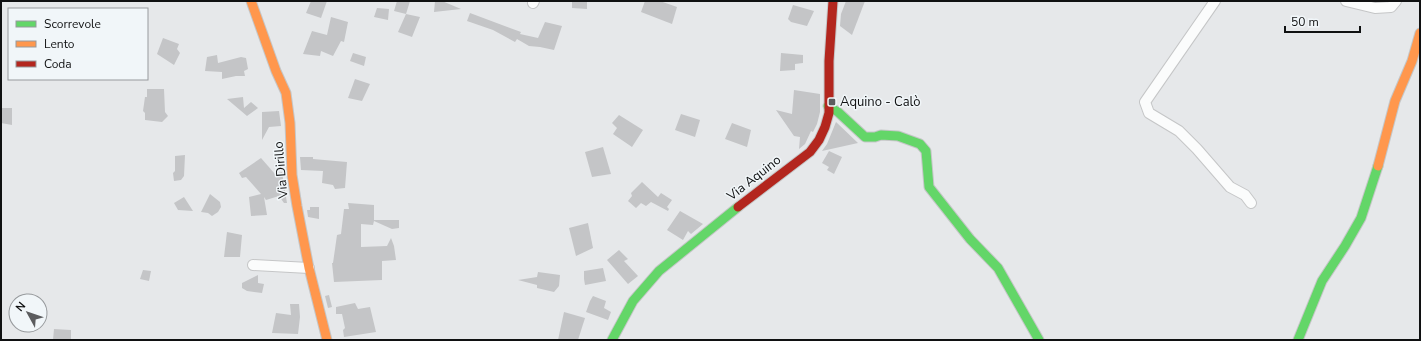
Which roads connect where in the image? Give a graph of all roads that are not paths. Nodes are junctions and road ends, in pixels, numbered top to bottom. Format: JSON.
{"nodes":[{"id":1,"x":251,"y":1,"type":"edge"},
{"id":2,"x":833,"y":1,"type":"edge"},
{"id":3,"x":1215,"y":1,"type":"edge"},
{"id":4,"x":1346,"y":1,"type":"edge"},
{"id":5,"x":1396,"y":1,"type":"edge"},
{"id":6,"x":1420,"y":33,"type":"edge"},
{"id":7,"x":828,"y":106,"type":"junction"},
{"id":8,"x":1251,"y":203,"type":"dead end"},
{"id":9,"x":253,"y":265,"type":"dead end"},
{"id":10,"x":309,"y":268,"type":"junction"},
{"id":11,"x":327,"y":340,"type":"edge"},
{"id":12,"x":612,"y":340,"type":"edge"},
{"id":13,"x":1040,"y":340,"type":"edge"},
{"id":14,"x":1298,"y":340,"type":"edge"}],
"edges":[{"from":1,"to":10,"type":"street","name":"Via Dirillo"},
{"from":2,"to":7,"type":"street","name":"Via Aquino"},
{"from":3,"to":8,"type":"street"},
{"from":4,"to":5,"type":"street"},
{"from":6,"to":14,"type":"street"},
{"from":7,"to":12,"type":"street","name":"Via Aquino"},
{"from":7,"to":13,"type":"street"},
{"from":9,"to":10,"type":"street"},
{"from":10,"to":11,"type":"street","name":"Via Dirillo"}]}
